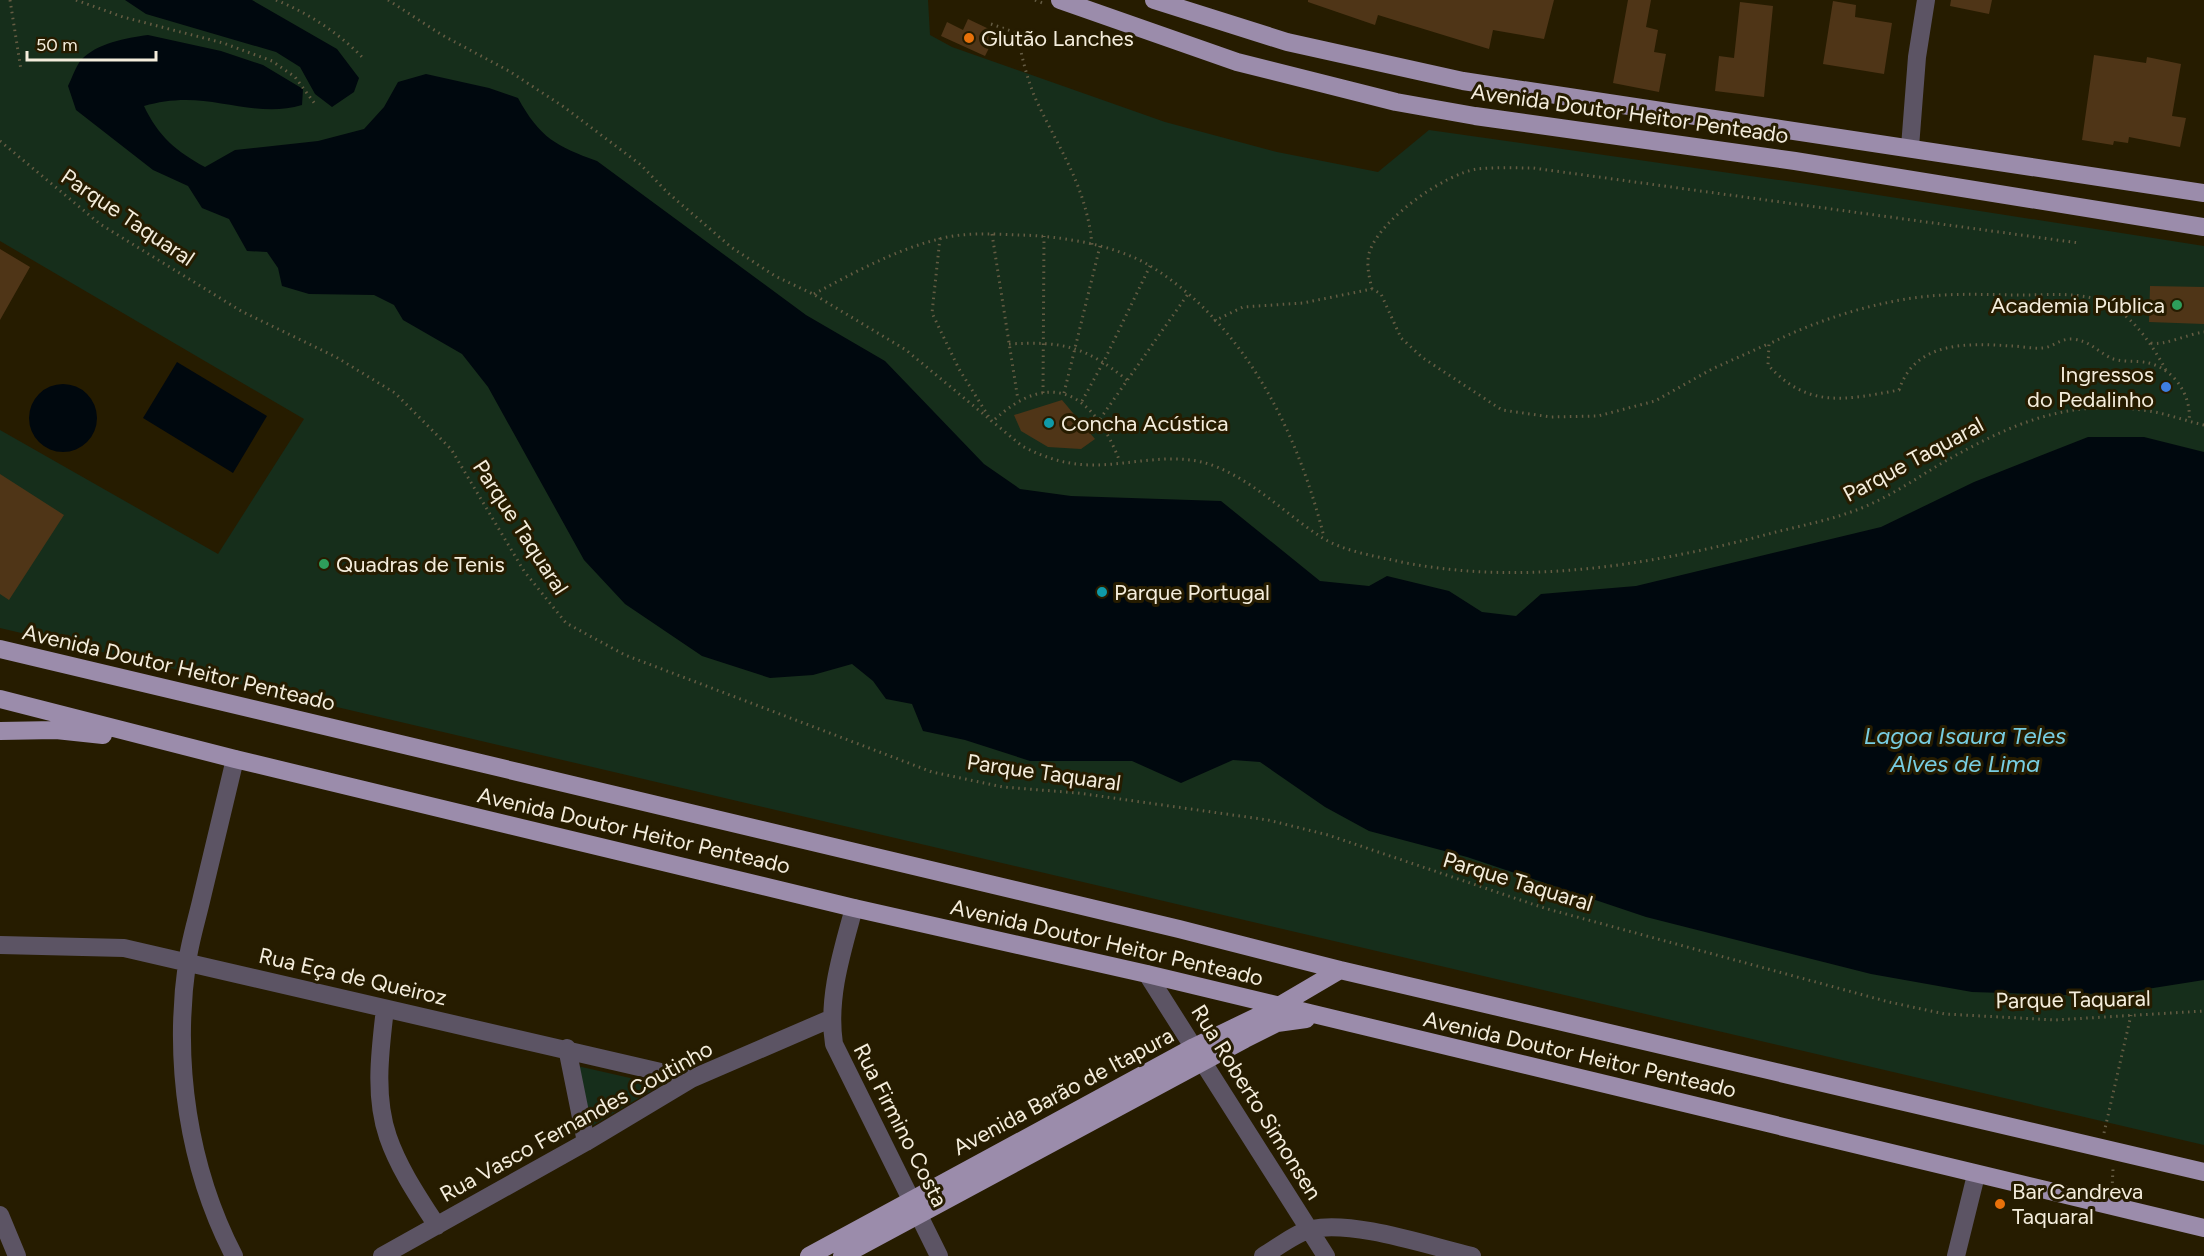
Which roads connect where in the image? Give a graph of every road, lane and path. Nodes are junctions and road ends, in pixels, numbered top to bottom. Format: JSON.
{"nodes":[{"id":1,"x":10,"y":0,"type":"edge"},
{"id":2,"x":76,"y":0,"type":"edge"},
{"id":3,"x":276,"y":0,"type":"edge"},
{"id":4,"x":388,"y":0,"type":"edge"},
{"id":5,"x":1060,"y":0,"type":"edge"},
{"id":6,"x":1154,"y":0,"type":"edge"},
{"id":7,"x":1926,"y":0,"type":"edge"},
{"id":8,"x":991,"y":24,"type":"dead end"},
{"id":9,"x":363,"y":58,"type":"dead end"},
{"id":10,"x":21,"y":70,"type":"dead end"},
{"id":11,"x":315,"y":104,"type":"dead end"},
{"id":12,"x":0,"y":141,"type":"edge"},
{"id":13,"x":1910,"y":147,"type":"junction"},
{"id":14,"x":2204,"y":193,"type":"edge"},
{"id":15,"x":2204,"y":227,"type":"edge"},
{"id":16,"x":992,"y":234,"type":"junction"},
{"id":17,"x":1044,"y":236,"type":"junction"},
{"id":18,"x":940,"y":238,"type":"junction"},
{"id":19,"x":2079,"y":243,"type":"dead end"},
{"id":20,"x":1092,"y":245,"type":"junction"},
{"id":21,"x":1100,"y":246,"type":"junction"},
{"id":22,"x":1150,"y":266,"type":"junction"},
{"id":23,"x":1372,"y":289,"type":"junction"},
{"id":24,"x":813,"y":294,"type":"junction"},
{"id":25,"x":1188,"y":294,"type":"junction"},
{"id":26,"x":1214,"y":321,"type":"junction"},
{"id":27,"x":2204,"y":332,"type":"edge"},
{"id":28,"x":1043,"y":342,"type":"junction"},
{"id":29,"x":2151,"y":343,"type":"junction"},
{"id":30,"x":1009,"y":344,"type":"junction"},
{"id":31,"x":1769,"y":344,"type":"junction"},
{"id":32,"x":1075,"y":347,"type":"junction"},
{"id":33,"x":1104,"y":362,"type":"junction"},
{"id":34,"x":2166,"y":369,"type":"junction"},
{"id":35,"x":1127,"y":380,"type":"junction"},
{"id":36,"x":1043,"y":393,"type":"junction"},
{"id":37,"x":1064,"y":393,"type":"junction"},
{"id":38,"x":1018,"y":400,"type":"junction"},
{"id":39,"x":1082,"y":401,"type":"junction"},
{"id":40,"x":1100,"y":420,"type":"junction"},
{"id":41,"x":992,"y":422,"type":"junction"},
{"id":42,"x":2189,"y":422,"type":"junction"},
{"id":43,"x":2204,"y":425,"type":"edge"},
{"id":44,"x":1120,"y":462,"type":"junction"},
{"id":45,"x":1324,"y":539,"type":"junction"},
{"id":46,"x":0,"y":649,"type":"edge"},
{"id":47,"x":0,"y":699,"type":"edge"},
{"id":48,"x":0,"y":732,"type":"edge"},
{"id":49,"x":176,"y":744,"type":"junction"},
{"id":50,"x":235,"y":759,"type":"junction"},
{"id":51,"x":854,"y":908,"type":"junction"},
{"id":52,"x":0,"y":945,"type":"edge"},
{"id":53,"x":187,"y":962,"type":"junction"},
{"id":54,"x":1340,"y":970,"type":"junction"},
{"id":55,"x":1147,"y":974,"type":"junction"},
{"id":56,"x":1278,"y":1007,"type":"junction"},
{"id":57,"x":385,"y":1009,"type":"junction"},
{"id":58,"x":2204,"y":1011,"type":"edge"},
{"id":59,"x":2131,"y":1015,"type":"junction"},
{"id":60,"x":830,"y":1019,"type":"junction"},
{"id":61,"x":1340,"y":1022,"type":"junction"},
{"id":62,"x":567,"y":1048,"type":"junction"},
{"id":63,"x":1198,"y":1054,"type":"junction"},
{"id":64,"x":691,"y":1079,"type":"junction"},
{"id":65,"x":586,"y":1142,"type":"junction"},
{"id":66,"x":2101,"y":1147,"type":"junction"},
{"id":67,"x":2204,"y":1172,"type":"edge"},
{"id":68,"x":1976,"y":1175,"type":"junction"},
{"id":69,"x":2097,"y":1204,"type":"junction"},
{"id":70,"x":915,"y":1207,"type":"junction"},
{"id":71,"x":0,"y":1215,"type":"edge"},
{"id":72,"x":437,"y":1226,"type":"junction"},
{"id":73,"x":2204,"y":1228,"type":"edge"},
{"id":74,"x":1309,"y":1229,"type":"junction"},
{"id":75,"x":13,"y":1254,"type":"edge"},
{"id":76,"x":234,"y":1256,"type":"edge"},
{"id":77,"x":382,"y":1256,"type":"edge"},
{"id":78,"x":809,"y":1256,"type":"edge"},
{"id":79,"x":842,"y":1256,"type":"edge"},
{"id":80,"x":939,"y":1256,"type":"edge"},
{"id":81,"x":1263,"y":1256,"type":"edge"},
{"id":82,"x":1326,"y":1256,"type":"edge"},
{"id":83,"x":1472,"y":1256,"type":"edge"},
{"id":84,"x":1956,"y":1256,"type":"edge"}],
"edges":[{"from":1,"to":10,"type":"path"},
{"from":2,"to":11,"type":"path"},
{"from":3,"to":9,"type":"path"},
{"from":4,"to":24,"type":"path","name":"Parque Taquaral"},
{"from":5,"to":15,"type":"main road","name":"Avenida Doutor Heitor Penteado"},
{"from":6,"to":13,"type":"main road","name":"Avenida Doutor Heitor Penteado"},
{"from":7,"to":13,"type":"street"},
{"from":8,"to":20,"type":"path"},
{"from":12,"to":59,"type":"path","name":"Parque Taquaral"},
{"from":13,"to":14,"type":"main road","name":"Avenida Doutor Heitor Penteado"},
{"from":16,"to":17,"type":"path"},
{"from":16,"to":18,"type":"path"},
{"from":16,"to":30,"type":"path"},
{"from":17,"to":20,"type":"path"},
{"from":17,"to":28,"type":"path"},
{"from":18,"to":24,"type":"path"},
{"from":18,"to":41,"type":"path"},
{"from":19,"to":23,"type":"path"},
{"from":20,"to":21,"type":"path"},
{"from":21,"to":22,"type":"path"},
{"from":21,"to":32,"type":"path"},
{"from":22,"to":25,"type":"path"},
{"from":22,"to":33,"type":"path"},
{"from":23,"to":26,"type":"path"},
{"from":23,"to":31,"type":"path"},
{"from":24,"to":41,"type":"path","name":"Parque Taquaral"},
{"from":25,"to":26,"type":"path"},
{"from":25,"to":35,"type":"path"},
{"from":26,"to":45,"type":"path"},
{"from":27,"to":29,"type":"path"},
{"from":28,"to":30,"type":"path"},
{"from":28,"to":32,"type":"path"},
{"from":28,"to":36,"type":"path"},
{"from":29,"to":31,"type":"path"},
{"from":29,"to":34,"type":"path"},
{"from":30,"to":38,"type":"path"},
{"from":31,"to":34,"type":"path"},
{"from":32,"to":33,"type":"path"},
{"from":32,"to":37,"type":"path"},
{"from":33,"to":35,"type":"path"},
{"from":33,"to":39,"type":"path"},
{"from":34,"to":42,"type":"path"},
{"from":35,"to":40,"type":"path"},
{"from":36,"to":37,"type":"path"},
{"from":36,"to":38,"type":"path"},
{"from":37,"to":39,"type":"path"},
{"from":38,"to":41,"type":"path"},
{"from":39,"to":40,"type":"path"},
{"from":40,"to":44,"type":"path"},
{"from":41,"to":44,"type":"path","name":"Parque Taquaral"},
{"from":42,"to":43,"type":"path","name":"Parque Taquaral"},
{"from":42,"to":45,"type":"path","name":"Parque Taquaral"},
{"from":44,"to":45,"type":"path","name":"Parque Taquaral"},
{"from":46,"to":54,"type":"main road","name":"Avenida Doutor Heitor Penteado"},
{"from":47,"to":49,"type":"main road","name":"Avenida Doutor Heitor Penteado"},
{"from":48,"to":49,"type":"main road"},
{"from":49,"to":50,"type":"main road","name":"Avenida Doutor Heitor Penteado"},
{"from":50,"to":51,"type":"main road","name":"Avenida Doutor Heitor Penteado"},
{"from":50,"to":53,"type":"street"},
{"from":51,"to":55,"type":"main road","name":"Avenida Doutor Heitor Penteado"},
{"from":51,"to":60,"type":"street","name":"Rua Firmino Costa"},
{"from":52,"to":53,"type":"street","name":"Rua Eça de Queiroz"},
{"from":53,"to":57,"type":"street","name":"Rua Eça de Queiroz"},
{"from":53,"to":76,"type":"street"},
{"from":54,"to":56,"type":"main road","name":"Avenida Barão de Itapura"},
{"from":54,"to":66,"type":"main road","name":"Avenida Doutor Heitor Penteado"},
{"from":55,"to":56,"type":"main road","name":"Avenida Doutor Heitor Penteado"},
{"from":55,"to":63,"type":"street","name":"Rua Roberto Simonsen"},
{"from":56,"to":61,"type":"main road","name":"Avenida Doutor Heitor Penteado"},
{"from":56,"to":63,"type":"main road","name":"Avenida Barão de Itapura"},
{"from":57,"to":62,"type":"street","name":"Rua Eça de Queiroz"},
{"from":57,"to":72,"type":"street"},
{"from":58,"to":59,"type":"path","name":"Parque Taquaral"},
{"from":59,"to":66,"type":"path"},
{"from":60,"to":64,"type":"street","name":"Rua Vasco Fernandes Coutinho"},
{"from":60,"to":70,"type":"street","name":"Rua Firmino Costa"},
{"from":61,"to":63,"type":"main road","name":"Avenida Barão de Itapura"},
{"from":61,"to":68,"type":"main road","name":"Avenida Doutor Heitor Penteado"},
{"from":62,"to":64,"type":"street","name":"Rua Eça de Queiroz"},
{"from":62,"to":65,"type":"street"},
{"from":63,"to":70,"type":"main road","name":"Avenida Barão de Itapura"},
{"from":63,"to":74,"type":"street","name":"Rua Roberto Simonsen"},
{"from":64,"to":65,"type":"street","name":"Rua Vasco Fernandes Coutinho"},
{"from":65,"to":72,"type":"street","name":"Rua Vasco Fernandes Coutinho"},
{"from":66,"to":67,"type":"main road","name":"Avenida Doutor Heitor Penteado"},
{"from":66,"to":69,"type":"path"},
{"from":68,"to":69,"type":"main road","name":"Avenida Doutor Heitor Penteado"},
{"from":68,"to":84,"type":"street"},
{"from":69,"to":73,"type":"main road","name":"Avenida Doutor Heitor Penteado"},
{"from":70,"to":78,"type":"main road","name":"Avenida Barão de Itapura"},
{"from":70,"to":79,"type":"main road","name":"Avenida Barão de Itapura"},
{"from":70,"to":80,"type":"street","name":"Rua Firmino Costa"},
{"from":71,"to":75,"type":"street"},
{"from":72,"to":77,"type":"street","name":"Rua Vasco Fernandes Coutinho"},
{"from":74,"to":81,"type":"street"},
{"from":74,"to":82,"type":"street","name":"Rua Roberto Simonsen"},
{"from":74,"to":83,"type":"street"}]}
